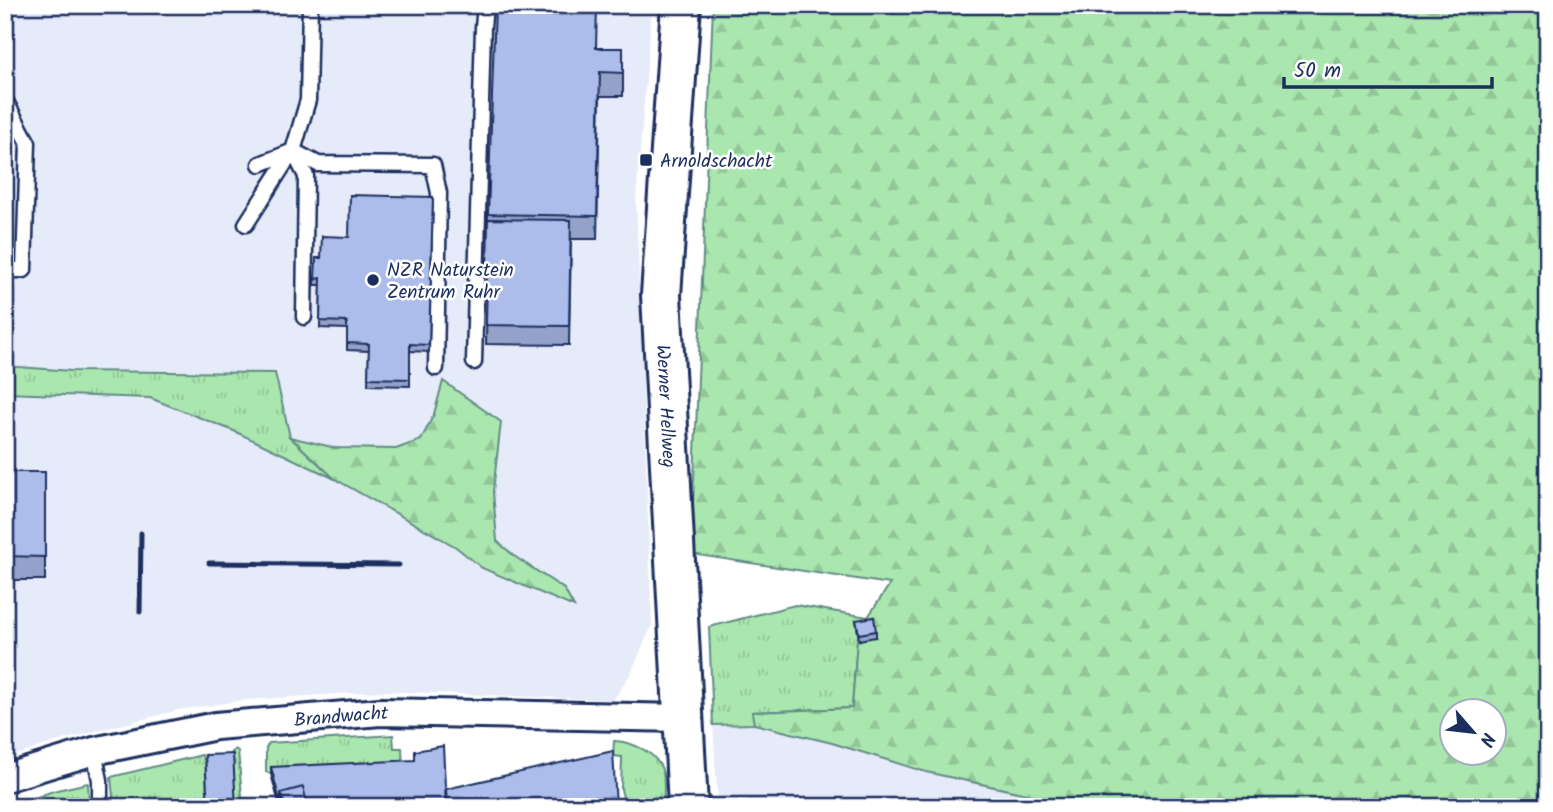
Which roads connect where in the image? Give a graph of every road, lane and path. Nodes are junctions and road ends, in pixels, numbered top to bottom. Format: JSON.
{"nodes":[{"id":1,"x":310,"y":5,"type":"edge"},
{"id":2,"x":485,"y":5,"type":"edge"},
{"id":3,"x":681,"y":5,"type":"edge"},
{"id":4,"x":5,"y":100,"type":"edge"},
{"id":5,"x":293,"y":150,"type":"junction"},
{"id":6,"x":260,"y":164,"type":"dead end"},
{"id":7,"x":246,"y":224,"type":"dead end"},
{"id":8,"x":5,"y":270,"type":"edge"},
{"id":9,"x":304,"y":317,"type":"dead end"},
{"id":10,"x":474,"y":362,"type":"dead end"},
{"id":11,"x":436,"y":368,"type":"dead end"},
{"id":12,"x":683,"y":718,"type":"junction"},
{"id":13,"x":94,"y":751,"type":"junction"},
{"id":14,"x":5,"y":778,"type":"edge"},
{"id":15,"x":100,"y":807,"type":"edge"},
{"id":16,"x":688,"y":807,"type":"edge"}],
"edges":[{"from":1,"to":5,"type":"lane"},
{"from":2,"to":10,"type":"lane"},
{"from":3,"to":12,"type":"main road","name":"Werner Hellweg"},
{"from":4,"to":8,"type":"lane"},
{"from":5,"to":6,"type":"lane"},
{"from":5,"to":7,"type":"lane"},
{"from":5,"to":9,"type":"lane"},
{"from":5,"to":11,"type":"lane"},
{"from":12,"to":13,"type":"street","name":"Brandwacht"},
{"from":12,"to":16,"type":"main road","name":"Werner Hellweg"},
{"from":13,"to":14,"type":"street","name":"Brandwacht"},
{"from":13,"to":15,"type":"lane"}]}
